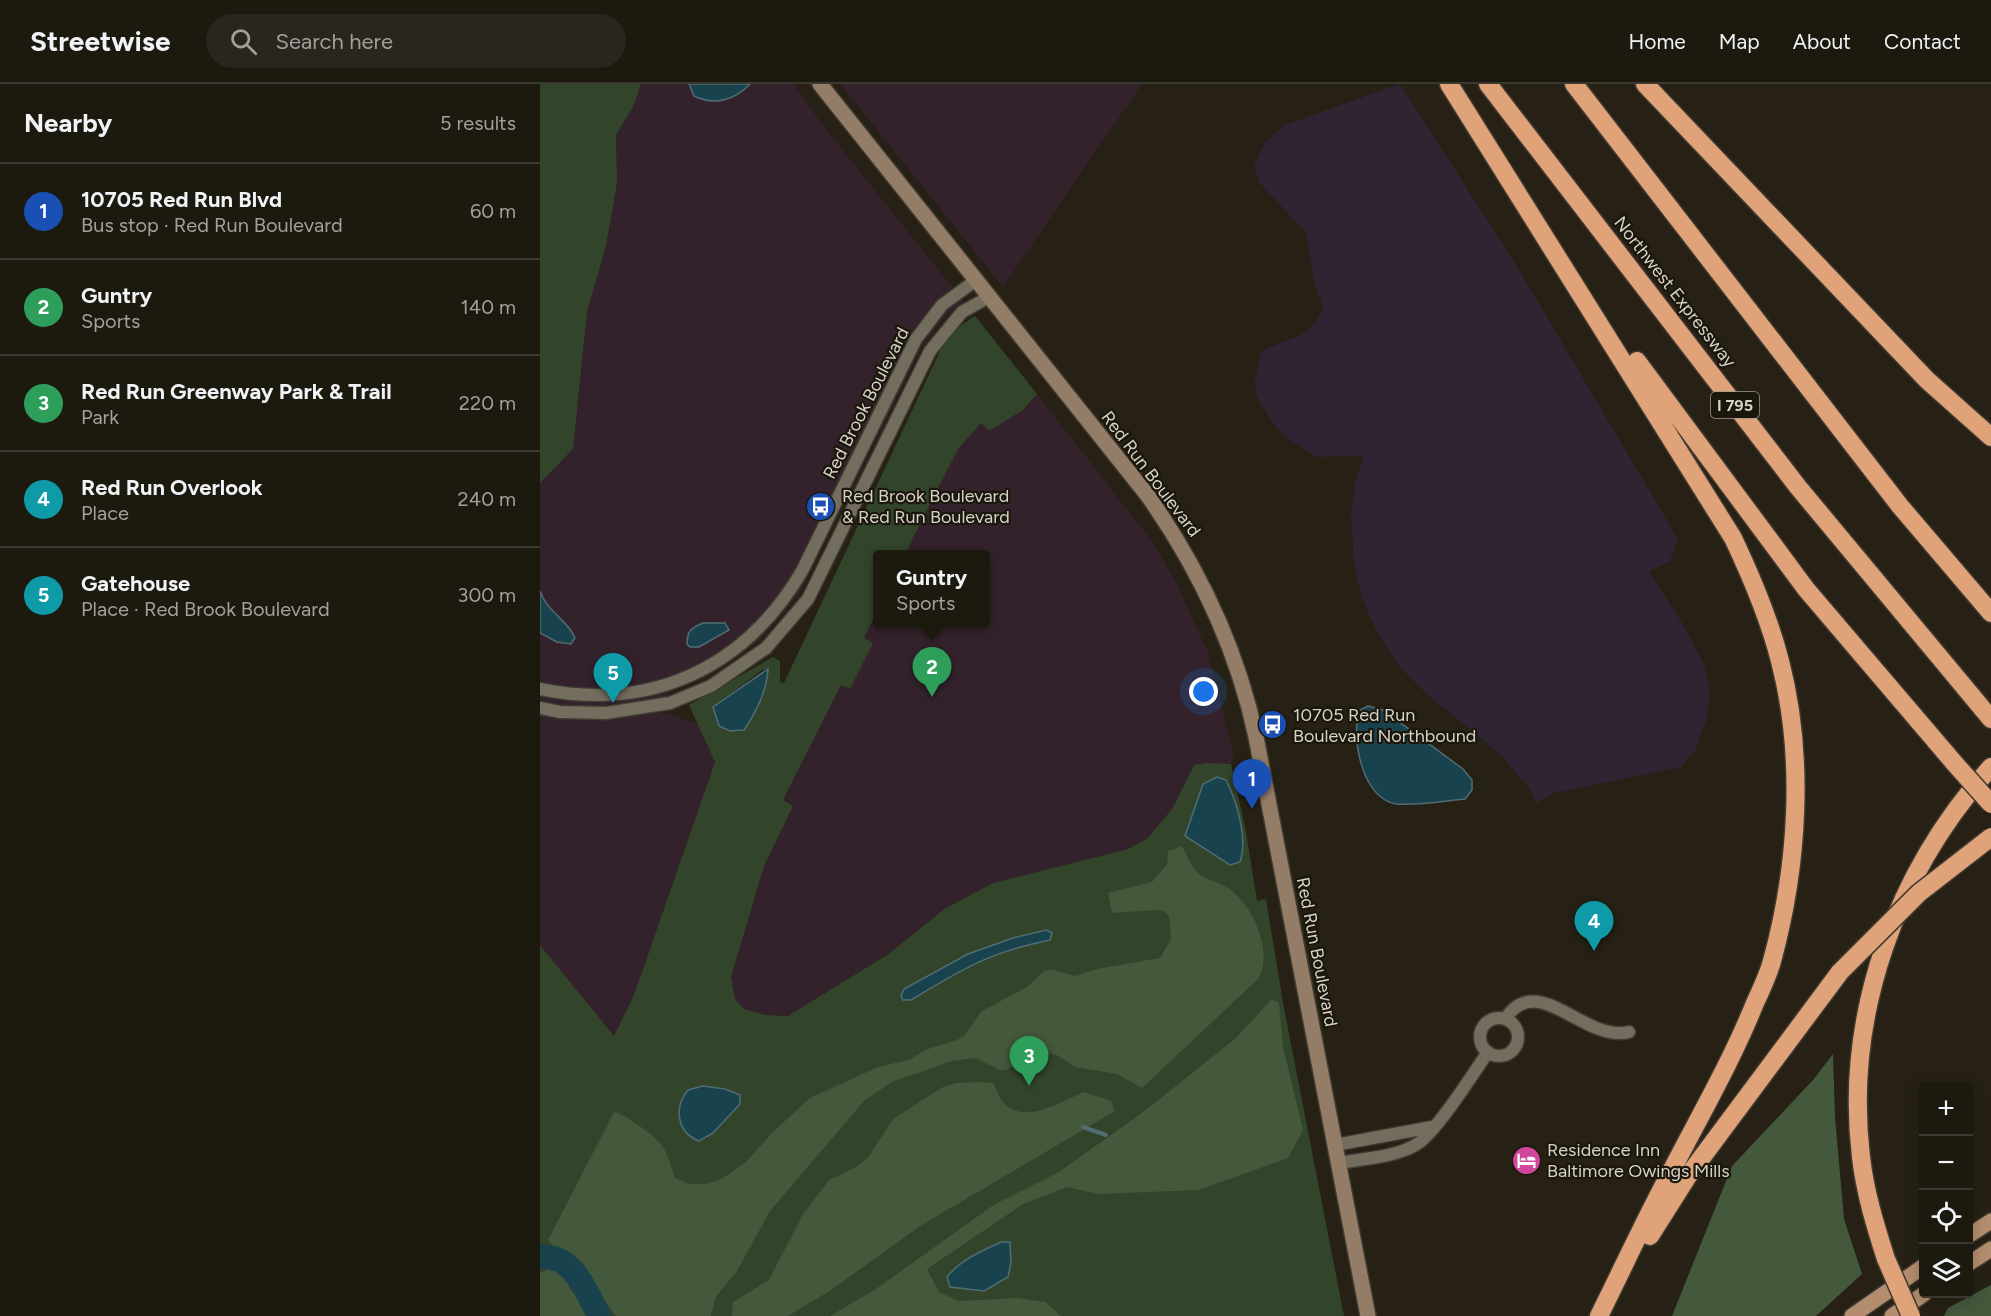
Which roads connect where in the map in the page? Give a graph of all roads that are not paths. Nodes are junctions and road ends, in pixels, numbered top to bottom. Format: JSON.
{"nodes":[{"id":1,"x":820,"y":84,"type":"edge"},
{"id":2,"x":1449,"y":84,"type":"edge"},
{"id":3,"x":1488,"y":84,"type":"edge"},
{"id":4,"x":1574,"y":84,"type":"edge"},
{"id":5,"x":1645,"y":84,"type":"edge"},
{"id":6,"x":1499,"y":162,"type":"junction"},
{"id":7,"x":976,"y":280,"type":"junction"},
{"id":8,"x":989,"y":297,"type":"junction"},
{"id":9,"x":1991,"y":437,"type":"edge"},
{"id":10,"x":1991,"y":614,"type":"edge"},
{"id":11,"x":540,"y":689,"type":"edge"},
{"id":12,"x":540,"y":708,"type":"edge"},
{"id":13,"x":1991,"y":719,"type":"edge"},
{"id":14,"x":1991,"y":767,"type":"edge"},
{"id":15,"x":1991,"y":804,"type":"edge"},
{"id":16,"x":1991,"y":837,"type":"edge"},
{"id":17,"x":1505,"y":1019,"type":"junction"},
{"id":18,"x":1629,"y":1032,"type":"dead end"},
{"id":19,"x":1488,"y":1052,"type":"junction"},
{"id":20,"x":1432,"y":1127,"type":"junction"},
{"id":21,"x":1335,"y":1145,"type":"junction"},
{"id":22,"x":1338,"y":1163,"type":"junction"},
{"id":23,"x":1991,"y":1221,"type":"edge"},
{"id":24,"x":1973,"y":1233,"type":"edge"},
{"id":25,"x":1991,"y":1249,"type":"edge"},
{"id":26,"x":1973,"y":1260,"type":"edge"},
{"id":27,"x":1919,"y":1269,"type":"edge"},
{"id":28,"x":1919,"y":1297,"type":"edge"},
{"id":29,"x":1368,"y":1316,"type":"edge"},
{"id":30,"x":1600,"y":1316,"type":"edge"},
{"id":31,"x":1852,"y":1316,"type":"edge"},
{"id":32,"x":1892,"y":1316,"type":"edge"},
{"id":33,"x":1911,"y":1316,"type":"edge"}],
"edges":[{"from":1,"to":7,"type":"main road","name":"Red Run Boulevard"},
{"from":2,"to":6,"type":"highway"},
{"from":3,"to":13,"type":"highway","name":"Northwest Expressway","number":"I 795"},
{"from":4,"to":10,"type":"highway"},
{"from":5,"to":9,"type":"highway"},
{"from":6,"to":15,"type":"highway","bridge":true},
{"from":6,"to":30,"type":"highway"},
{"from":7,"to":8,"type":"main road","name":"Red Run Boulevard"},
{"from":7,"to":11,"type":"street","name":"Red Brook Boulevard"},
{"from":8,"to":12,"type":"street","name":"Red Brook Boulevard"},
{"from":8,"to":21,"type":"main road","name":"Red Run Boulevard"},
{"from":14,"to":33,"type":"highway","bridge":true},
{"from":16,"to":30,"type":"highway","bridge":true},
{"from":17,"to":18,"type":"street"},
{"from":17,"to":19,"type":"street"},
{"from":17,"to":19,"type":"street"},
{"from":19,"to":20,"type":"street"},
{"from":20,"to":21,"type":"street"},
{"from":20,"to":22,"type":"street"},
{"from":21,"to":22,"type":"main road","name":"Red Run Boulevard"},
{"from":22,"to":29,"type":"main road","name":"Red Run Boulevard"},
{"from":23,"to":24,"type":"main road"},
{"from":25,"to":26,"type":"main road"},
{"from":27,"to":31,"type":"main road"},
{"from":28,"to":32,"type":"main road"}]}
